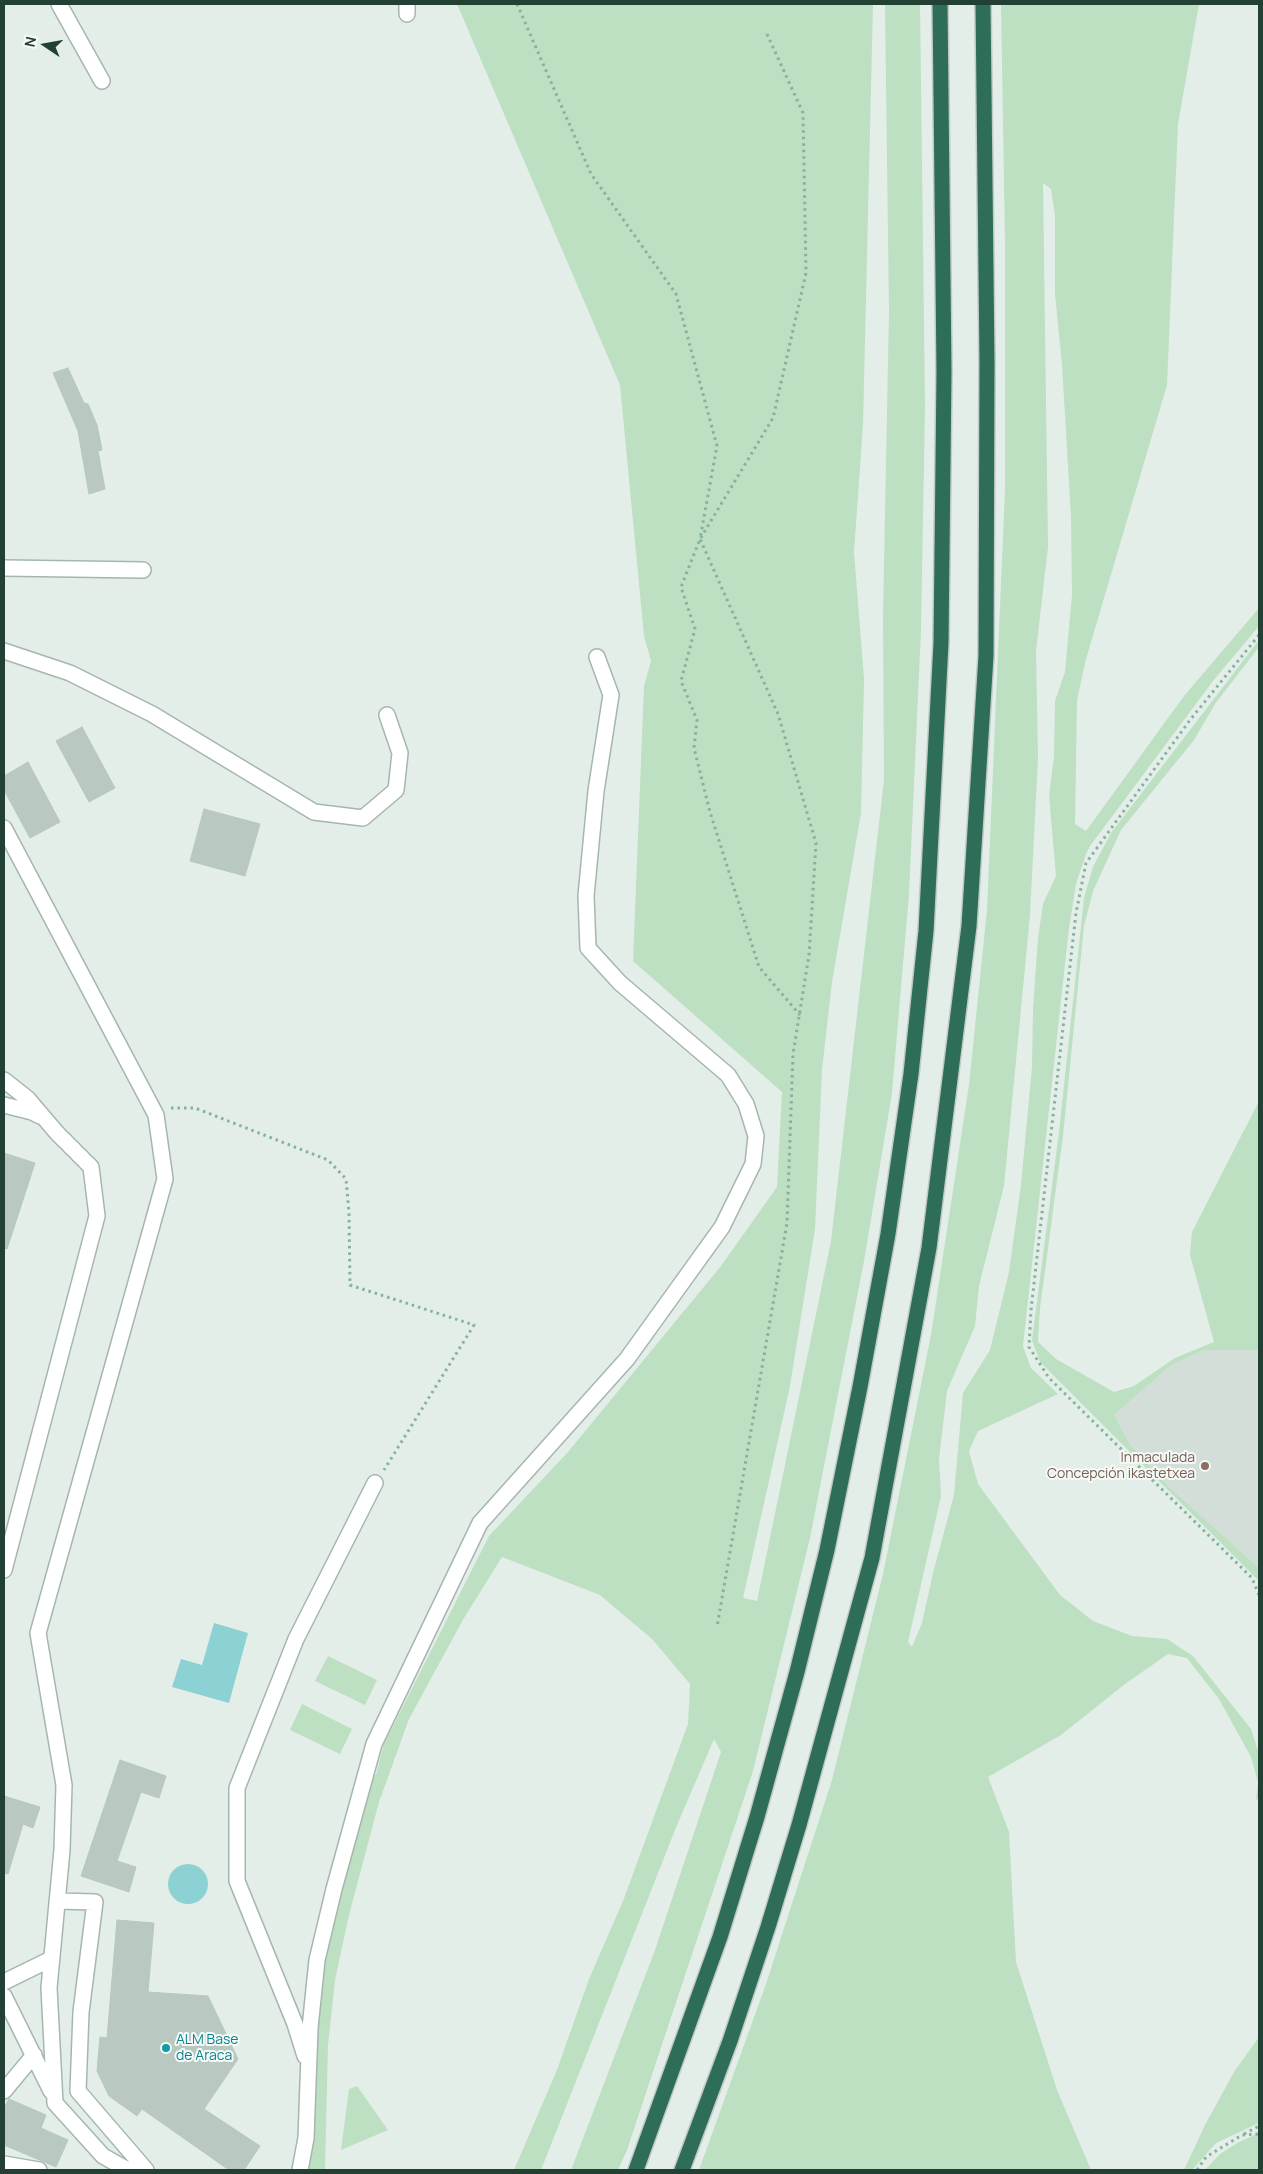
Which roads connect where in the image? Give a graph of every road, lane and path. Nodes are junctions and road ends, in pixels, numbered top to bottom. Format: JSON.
{"nodes":[{"id":1,"x":59,"y":4,"type":"edge"},
{"id":2,"x":517,"y":4,"type":"edge"},
{"id":3,"x":940,"y":4,"type":"edge"},
{"id":4,"x":984,"y":4,"type":"edge"},
{"id":5,"x":766,"y":34,"type":"dead end"},
{"id":6,"x":102,"y":81,"type":"dead end"},
{"id":7,"x":700,"y":539,"type":"junction"},
{"id":8,"x":4,"y":568,"type":"edge"},
{"id":9,"x":143,"y":570,"type":"dead end"},
{"id":10,"x":1259,"y":635,"type":"edge"},
{"id":11,"x":4,"y":651,"type":"edge"},
{"id":12,"x":597,"y":657,"type":"dead end"},
{"id":13,"x":387,"y":715,"type":"dead end"},
{"id":14,"x":4,"y":828,"type":"edge"},
{"id":15,"x":800,"y":1015,"type":"junction"},
{"id":16,"x":4,"y":1080,"type":"edge"},
{"id":17,"x":4,"y":1105,"type":"edge"},
{"id":18,"x":153,"y":1109,"type":"junction"},
{"id":19,"x":46,"y":1120,"type":"junction"},
{"id":20,"x":376,"y":1483,"type":"joint"},
{"id":21,"x":4,"y":1570,"type":"edge"},
{"id":22,"x":1259,"y":1596,"type":"edge"},
{"id":23,"x":717,"y":1627,"type":"dead end"},
{"id":24,"x":57,"y":1901,"type":"junction"},
{"id":25,"x":51,"y":1959,"type":"junction"},
{"id":26,"x":4,"y":1982,"type":"edge"},
{"id":27,"x":4,"y":1996,"type":"edge"},
{"id":28,"x":34,"y":2055,"type":"junction"},
{"id":29,"x":308,"y":2068,"type":"junction"},
{"id":30,"x":4,"y":2091,"type":"edge"},
{"id":31,"x":54,"y":2097,"type":"junction"},
{"id":32,"x":1259,"y":2126,"type":"edge"},
{"id":33,"x":1259,"y":2134,"type":"edge"},
{"id":34,"x":1242,"y":2135,"type":"junction"},
{"id":35,"x":4,"y":2164,"type":"edge"},
{"id":36,"x":39,"y":2170,"type":"edge"},
{"id":37,"x":128,"y":2170,"type":"edge"},
{"id":38,"x":146,"y":2170,"type":"edge"},
{"id":39,"x":300,"y":2170,"type":"edge"},
{"id":40,"x":636,"y":2170,"type":"edge"},
{"id":41,"x":682,"y":2170,"type":"edge"},
{"id":42,"x":1197,"y":2170,"type":"edge"}],
"edges":[{"from":1,"to":6,"type":"street"},
{"from":2,"to":7,"type":"path"},
{"from":3,"to":40,"type":"highway"},
{"from":4,"to":41,"type":"highway"},
{"from":5,"to":7,"type":"path"},
{"from":7,"to":15,"type":"path"},
{"from":7,"to":15,"type":"path"},
{"from":8,"to":9,"type":"street"},
{"from":10,"to":22,"type":"path"},
{"from":11,"to":13,"type":"street"},
{"from":12,"to":29,"type":"street"},
{"from":14,"to":18,"type":"street"},
{"from":15,"to":23,"type":"path"},
{"from":16,"to":19,"type":"street"},
{"from":17,"to":19,"type":"street"},
{"from":18,"to":20,"type":"path"},
{"from":18,"to":24,"type":"street"},
{"from":19,"to":21,"type":"street"},
{"from":20,"to":29,"type":"street"},
{"from":24,"to":25,"type":"street"},
{"from":24,"to":38,"type":"street"},
{"from":25,"to":26,"type":"street"},
{"from":25,"to":31,"type":"street"},
{"from":27,"to":28,"type":"street"},
{"from":28,"to":30,"type":"street"},
{"from":28,"to":31,"type":"street"},
{"from":29,"to":39,"type":"street"},
{"from":31,"to":37,"type":"street"},
{"from":32,"to":34,"type":"path"},
{"from":33,"to":34,"type":"path"},
{"from":34,"to":42,"type":"path"},
{"from":35,"to":36,"type":"street"}]}
